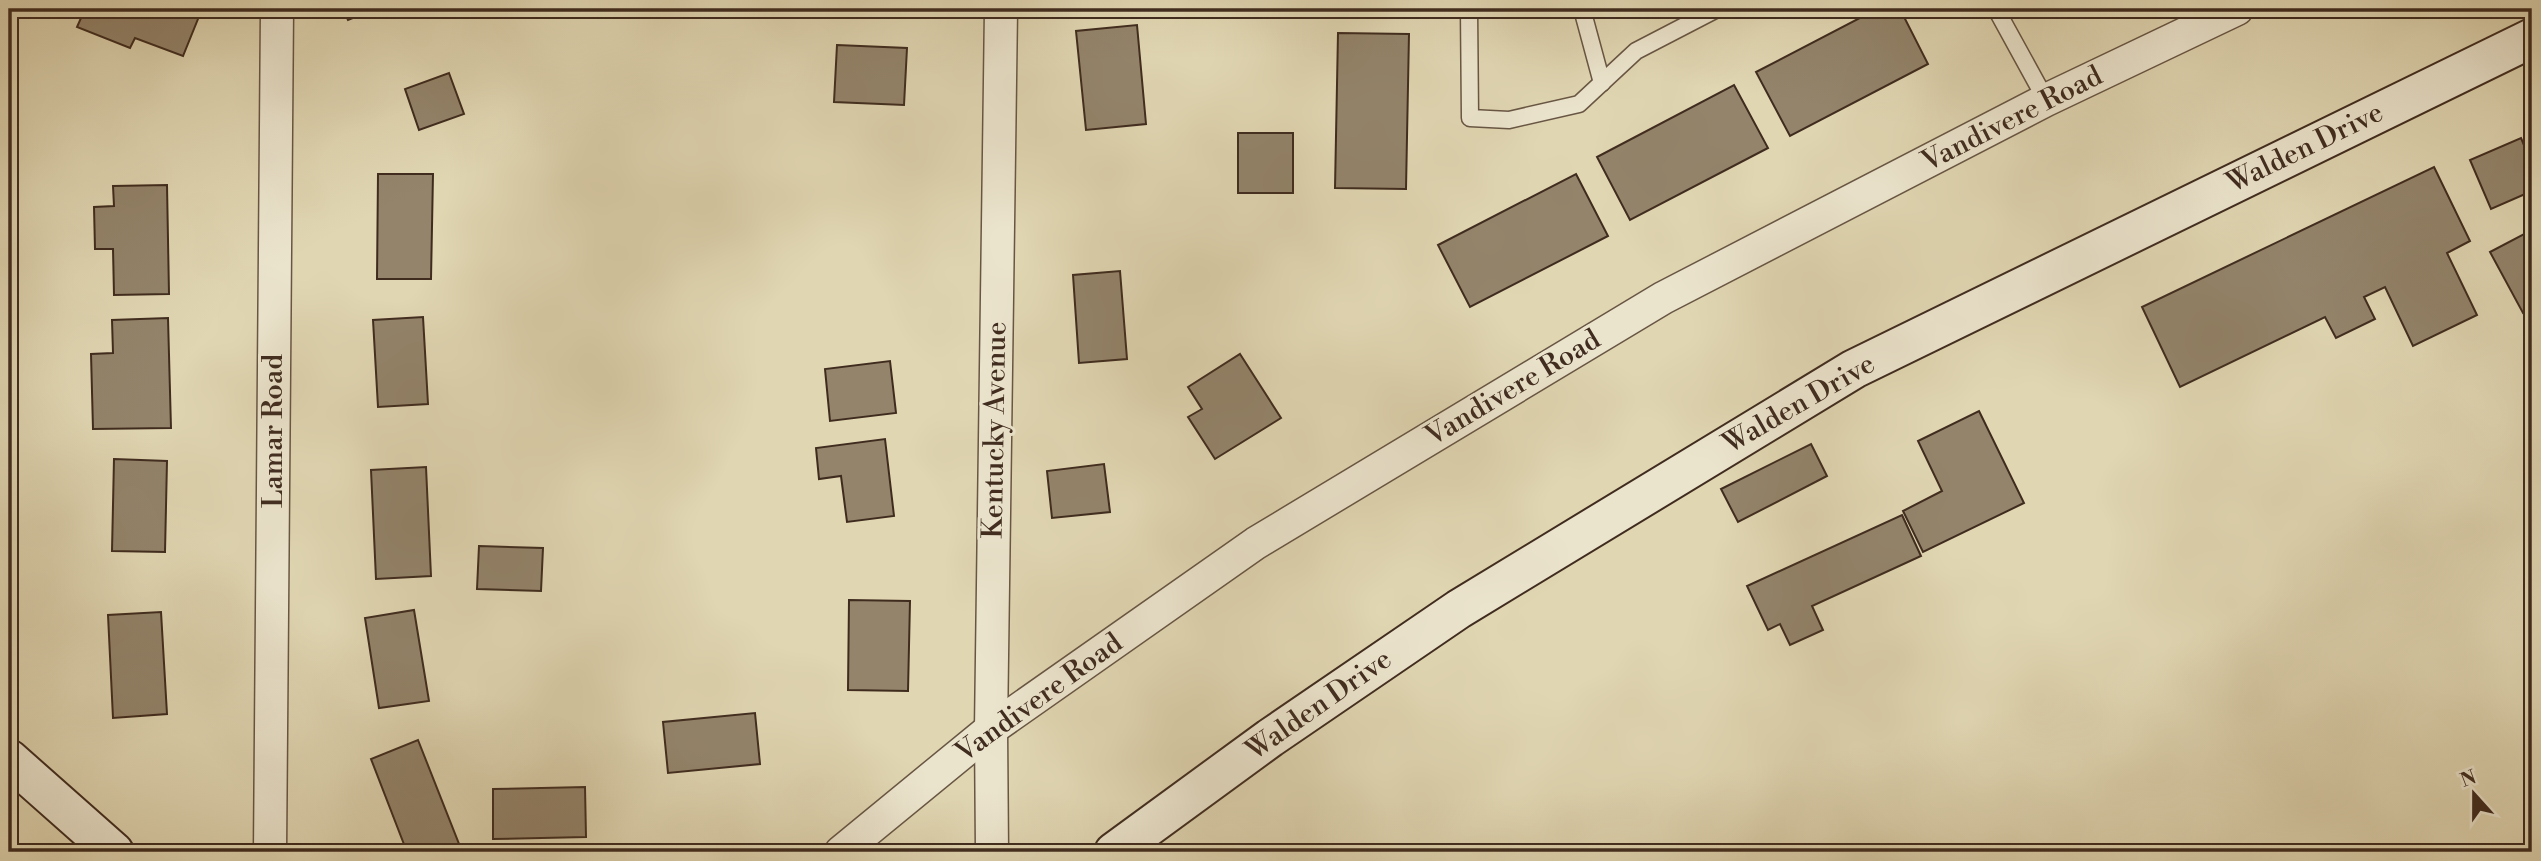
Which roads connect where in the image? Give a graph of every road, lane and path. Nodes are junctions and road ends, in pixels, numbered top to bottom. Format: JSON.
{"nodes":[{"id":1,"x":277,"y":9,"type":"edge"},
{"id":2,"x":1001,"y":9,"type":"edge"},
{"id":3,"x":1469,"y":9,"type":"edge"},
{"id":4,"x":1582,"y":9,"type":"edge"},
{"id":5,"x":1717,"y":9,"type":"edge"},
{"id":6,"x":1996,"y":9,"type":"edge"},
{"id":7,"x":2237,"y":9,"type":"edge"},
{"id":8,"x":2532,"y":38,"type":"edge"},
{"id":9,"x":1602,"y":83,"type":"junction"},
{"id":10,"x":2046,"y":100,"type":"junction"},
{"id":11,"x":991,"y":729,"type":"junction"},
{"id":12,"x":9,"y":762,"type":"edge"},
{"id":13,"x":114,"y":852,"type":"edge"},
{"id":14,"x":270,"y":852,"type":"edge"},
{"id":15,"x":841,"y":852,"type":"edge"},
{"id":16,"x":992,"y":852,"type":"edge"},
{"id":17,"x":1114,"y":852,"type":"edge"}],
"edges":[{"from":1,"to":14,"type":"street","name":"Lamar Road"},
{"from":2,"to":11,"type":"street","name":"Kentucky Avenue"},
{"from":3,"to":9,"type":"lane"},
{"from":4,"to":9,"type":"lane"},
{"from":5,"to":9,"type":"lane"},
{"from":6,"to":10,"type":"lane"},
{"from":7,"to":10,"type":"street","name":"Vandivere Road"},
{"from":8,"to":17,"type":"street","name":"Walden Drive"},
{"from":10,"to":11,"type":"street","name":"Vandivere Road"},
{"from":11,"to":15,"type":"street","name":"Vandivere Road"},
{"from":11,"to":16,"type":"street","name":"Kentucky Avenue"},
{"from":12,"to":13,"type":"street"}]}
